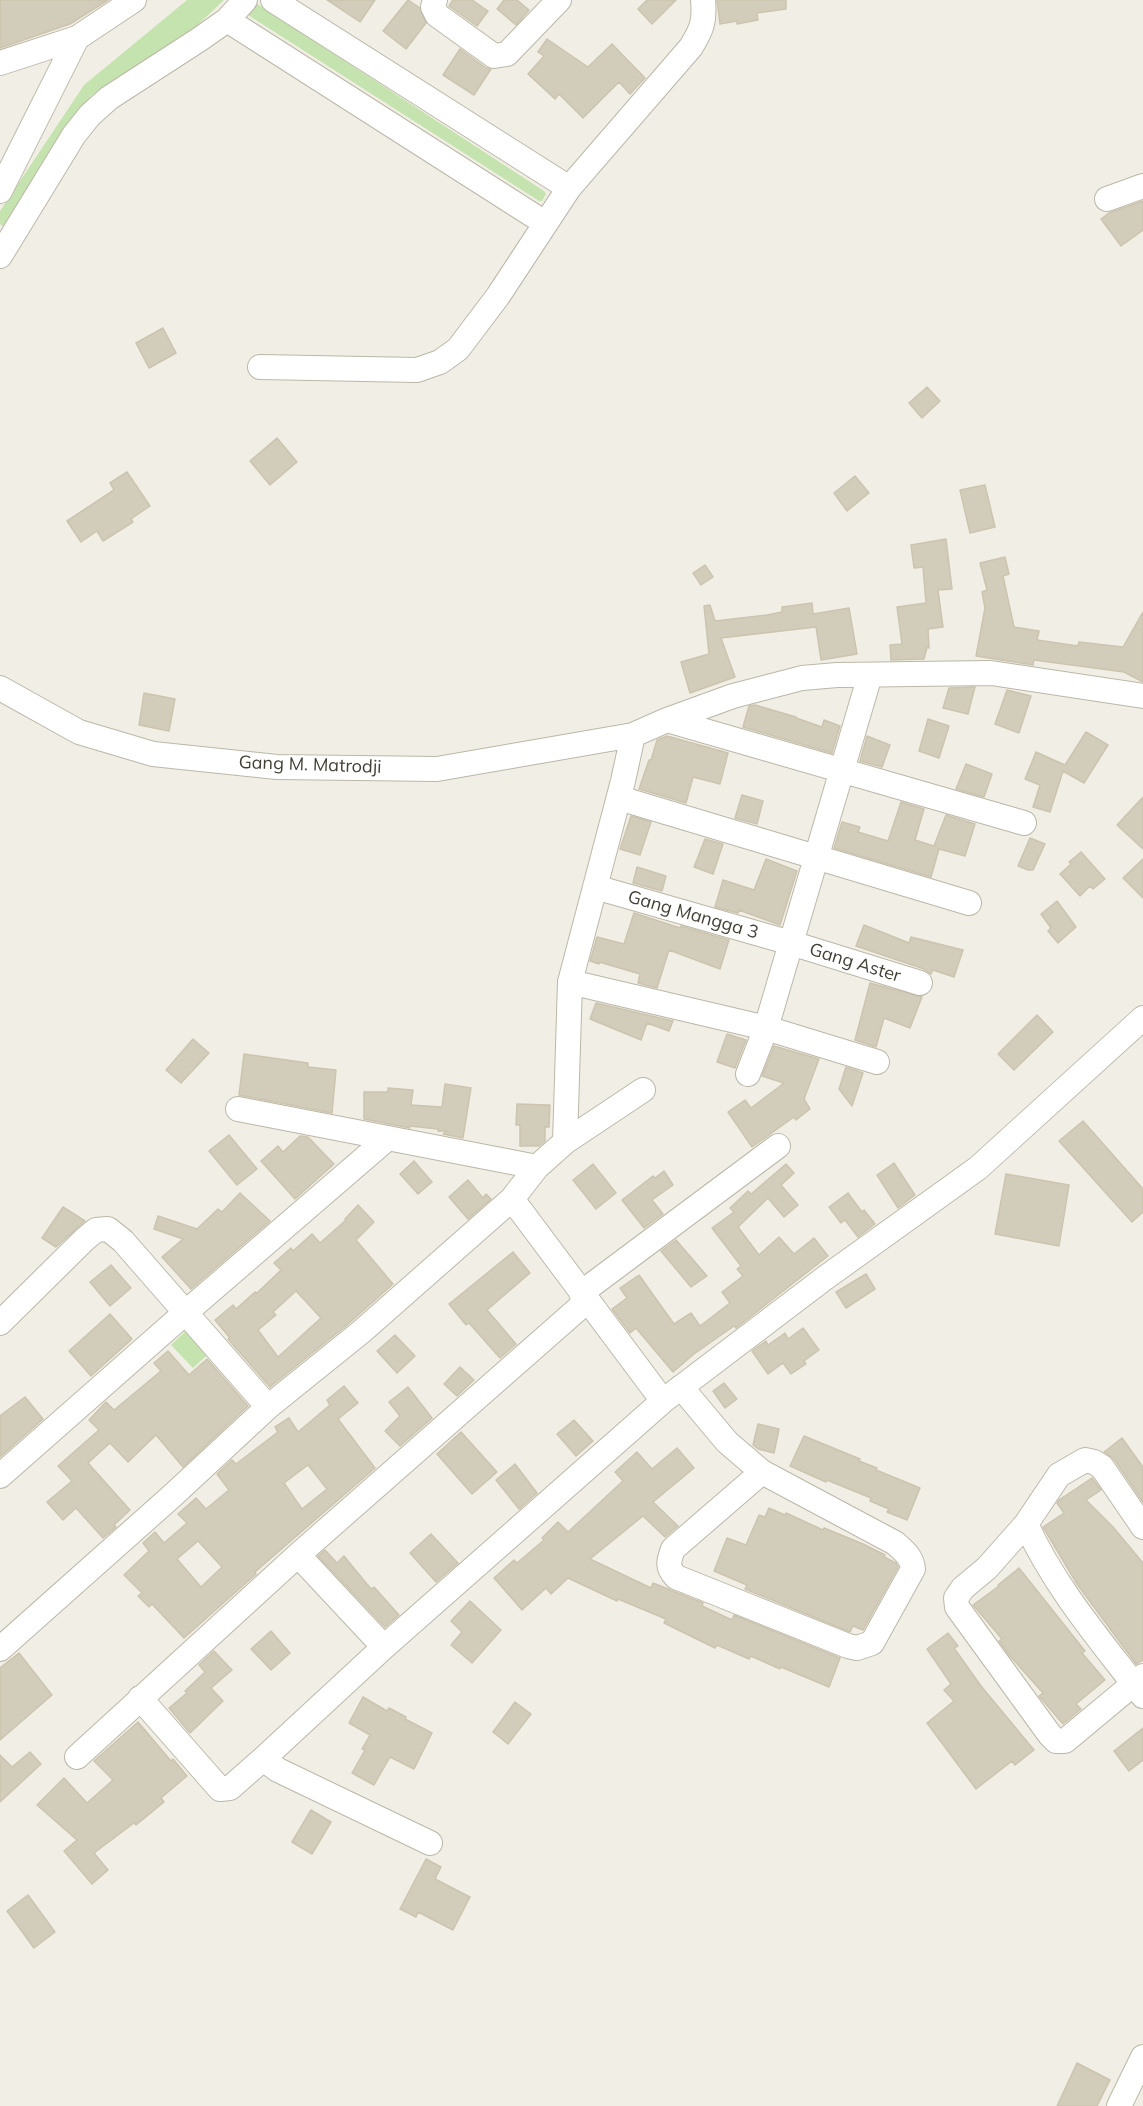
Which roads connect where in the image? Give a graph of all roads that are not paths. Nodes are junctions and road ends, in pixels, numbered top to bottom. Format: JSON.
{"nodes":[{"id":1,"x":134,"y":0,"type":"edge"},
{"id":2,"x":245,"y":0,"type":"edge"},
{"id":3,"x":273,"y":0,"type":"edge"},
{"id":4,"x":435,"y":0,"type":"edge"},
{"id":5,"x":559,"y":0,"type":"edge"},
{"id":6,"x":703,"y":0,"type":"edge"},
{"id":7,"x":227,"y":20,"type":"junction"},
{"id":8,"x":77,"y":38,"type":"junction"},
{"id":9,"x":0,"y":63,"type":"edge"},
{"id":10,"x":1143,"y":186,"type":"edge"},
{"id":11,"x":569,"y":188,"type":"junction"},
{"id":12,"x":0,"y":191,"type":"edge"},
{"id":13,"x":1107,"y":199,"type":"dead end"},
{"id":14,"x":545,"y":223,"type":"junction"},
{"id":15,"x":0,"y":256,"type":"edge"},
{"id":16,"x":260,"y":367,"type":"dead end"},
{"id":17,"x":870,"y":675,"type":"junction"},
{"id":18,"x":0,"y":688,"type":"edge"},
{"id":19,"x":1143,"y":696,"type":"edge"},
{"id":20,"x":667,"y":720,"type":"junction"},
{"id":21,"x":633,"y":735,"type":"junction"},
{"id":22,"x":842,"y":770,"type":"junction"},
{"id":23,"x":619,"y":798,"type":"junction"},
{"id":24,"x":1024,"y":823,"type":"dead end"},
{"id":25,"x":816,"y":857,"type":"junction"},
{"id":26,"x":595,"y":887,"type":"junction"},
{"id":27,"x":969,"y":903,"type":"dead end"},
{"id":28,"x":791,"y":943,"type":"junction"},
{"id":29,"x":570,"y":982,"type":"junction"},
{"id":30,"x":920,"y":983,"type":"dead end"},
{"id":31,"x":1143,"y":1018,"type":"edge"},
{"id":32,"x":766,"y":1028,"type":"junction"},
{"id":33,"x":877,"y":1062,"type":"dead end"},
{"id":34,"x":748,"y":1074,"type":"dead end"},
{"id":35,"x":643,"y":1090,"type":"dead end"},
{"id":36,"x":237,"y":1109,"type":"dead end"},
{"id":37,"x":388,"y":1138,"type":"junction"},
{"id":38,"x":565,"y":1142,"type":"junction"},
{"id":39,"x":778,"y":1146,"type":"dead end"},
{"id":40,"x":537,"y":1167,"type":"junction"},
{"id":41,"x":512,"y":1199,"type":"junction"},
{"id":42,"x":584,"y":1297,"type":"junction"},
{"id":43,"x":185,"y":1313,"type":"junction"},
{"id":44,"x":0,"y":1323,"type":"edge"},
{"id":45,"x":672,"y":1394,"type":"junction"},
{"id":46,"x":268,"y":1407,"type":"junction"},
{"id":47,"x":762,"y":1472,"type":"junction"},
{"id":48,"x":0,"y":1476,"type":"edge"},
{"id":49,"x":1026,"y":1524,"type":"junction"},
{"id":50,"x":1143,"y":1527,"type":"edge"},
{"id":51,"x":298,"y":1555,"type":"junction"},
{"id":52,"x":384,"y":1647,"type":"junction"},
{"id":53,"x":0,"y":1649,"type":"edge"},
{"id":54,"x":1140,"y":1686,"type":"edge"},
{"id":55,"x":140,"y":1698,"type":"junction"},
{"id":56,"x":77,"y":1757,"type":"dead end"},
{"id":57,"x":263,"y":1759,"type":"junction"},
{"id":58,"x":430,"y":1843,"type":"dead end"},
{"id":59,"x":1143,"y":2057,"type":"edge"},
{"id":60,"x":1137,"y":2082,"type":"edge"},
{"id":61,"x":1119,"y":2106,"type":"edge"}],
"edges":[{"from":1,"to":8,"type":"street"},
{"from":2,"to":7,"type":"street"},
{"from":3,"to":11,"type":"street"},
{"from":4,"to":5,"type":"street"},
{"from":6,"to":11,"type":"street"},
{"from":7,"to":14,"type":"street"},
{"from":7,"to":15,"type":"street"},
{"from":8,"to":9,"type":"street"},
{"from":8,"to":12,"type":"street"},
{"from":10,"to":13,"type":"street"},
{"from":11,"to":14,"type":"street"},
{"from":14,"to":16,"type":"street"},
{"from":17,"to":19,"type":"street","name":"Gang M. Matrodji"},
{"from":17,"to":20,"type":"street","name":"Gang M. Matrodji"},
{"from":17,"to":22,"type":"street"},
{"from":18,"to":21,"type":"street","name":"Gang M. Matrodji"},
{"from":20,"to":21,"type":"street","name":"Gang M. Matrodji"},
{"from":20,"to":22,"type":"street"},
{"from":21,"to":23,"type":"street"},
{"from":22,"to":24,"type":"street"},
{"from":22,"to":25,"type":"street"},
{"from":23,"to":25,"type":"street"},
{"from":23,"to":26,"type":"street"},
{"from":25,"to":27,"type":"street"},
{"from":25,"to":28,"type":"street"},
{"from":26,"to":28,"type":"street","name":"Gang Mangga 3"},
{"from":26,"to":29,"type":"street"},
{"from":28,"to":30,"type":"street","name":"Gang Aster"},
{"from":28,"to":32,"type":"street"},
{"from":29,"to":32,"type":"street"},
{"from":29,"to":38,"type":"street"},
{"from":31,"to":45,"type":"street"},
{"from":32,"to":33,"type":"street"},
{"from":32,"to":34,"type":"street"},
{"from":35,"to":38,"type":"street"},
{"from":36,"to":37,"type":"street"},
{"from":37,"to":40,"type":"street"},
{"from":37,"to":43,"type":"street"},
{"from":38,"to":40,"type":"street"},
{"from":39,"to":42,"type":"street"},
{"from":40,"to":41,"type":"street"},
{"from":41,"to":42,"type":"street"},
{"from":41,"to":46,"type":"street"},
{"from":42,"to":45,"type":"street"},
{"from":42,"to":51,"type":"street"},
{"from":43,"to":44,"type":"street"},
{"from":43,"to":46,"type":"street"},
{"from":43,"to":48,"type":"street"},
{"from":45,"to":47,"type":"street"},
{"from":45,"to":52,"type":"street"},
{"from":46,"to":53,"type":"street"},
{"from":47,"to":47,"type":"street"},
{"from":49,"to":50,"type":"street"},
{"from":49,"to":54,"type":"street"},
{"from":49,"to":54,"type":"street"},
{"from":51,"to":52,"type":"street"},
{"from":51,"to":55,"type":"street"},
{"from":52,"to":57,"type":"street"},
{"from":55,"to":56,"type":"street"},
{"from":55,"to":57,"type":"street"},
{"from":57,"to":58,"type":"street"},
{"from":59,"to":60,"type":"street"},
{"from":60,"to":61,"type":"street"}]}
